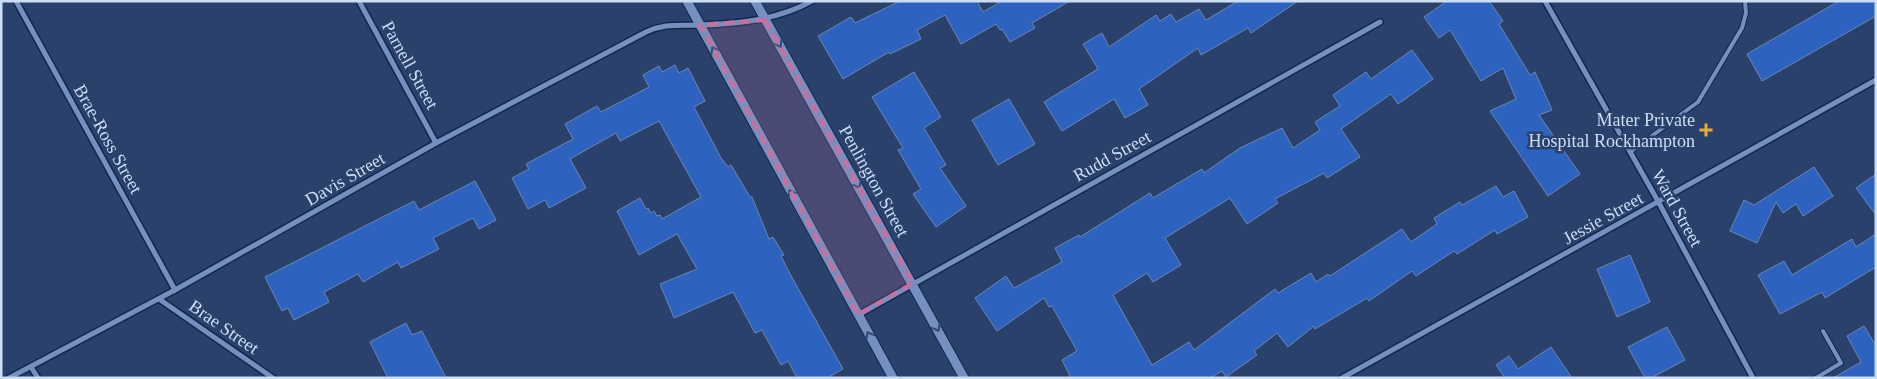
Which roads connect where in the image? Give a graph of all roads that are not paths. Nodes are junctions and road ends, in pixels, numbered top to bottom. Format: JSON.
{"nodes":[{"id":1,"x":16,"y":1,"type":"edge"},
{"id":2,"x":359,"y":1,"type":"edge"},
{"id":3,"x":687,"y":1,"type":"edge"},
{"id":4,"x":755,"y":1,"type":"edge"},
{"id":5,"x":812,"y":1,"type":"edge"},
{"id":6,"x":1545,"y":1,"type":"edge"},
{"id":7,"x":1744,"y":1,"type":"edge"},
{"id":8,"x":765,"y":20,"type":"junction"},
{"id":9,"x":1380,"y":22,"type":"dead end"},
{"id":10,"x":700,"y":25,"type":"junction"},
{"id":11,"x":1876,"y":80,"type":"edge"},
{"id":12,"x":436,"y":142,"type":"junction"},
{"id":13,"x":1630,"y":152,"type":"junction"},
{"id":14,"x":1659,"y":203,"type":"junction"},
{"id":15,"x":913,"y":283,"type":"junction"},
{"id":16,"x":176,"y":290,"type":"junction"},
{"id":17,"x":159,"y":299,"type":"junction"},
{"id":18,"x":858,"y":315,"type":"junction"},
{"id":19,"x":1823,"y":331,"type":"dead end"},
{"id":20,"x":32,"y":367,"type":"junction"},
{"id":21,"x":10,"y":378,"type":"edge"},
{"id":22,"x":38,"y":378,"type":"edge"},
{"id":23,"x":273,"y":378,"type":"edge"},
{"id":24,"x":893,"y":378,"type":"edge"},
{"id":25,"x":964,"y":378,"type":"edge"},
{"id":26,"x":1342,"y":378,"type":"edge"},
{"id":27,"x":1753,"y":378,"type":"edge"},
{"id":28,"x":1816,"y":378,"type":"edge"}],
"edges":[{"from":1,"to":16,"type":"street","name":"Brae-Ross Street"},
{"from":2,"to":12,"type":"street","name":"Parnell Street"},
{"from":3,"to":10,"type":"street"},
{"from":4,"to":8,"type":"street","name":"Penlington Street"},
{"from":5,"to":8,"type":"street","name":"Davis Street"},
{"from":6,"to":13,"type":"street","name":"Ward Street"},
{"from":7,"to":13,"type":"lane"},
{"from":8,"to":10,"type":"street","name":"Davis Street"},
{"from":8,"to":15,"type":"street","name":"Penlington Street","one_way":true},
{"from":9,"to":15,"type":"street","name":"Rudd Street"},
{"from":10,"to":12,"type":"street","name":"Davis Street"},
{"from":18,"to":10,"type":"street","one_way":true},
{"from":11,"to":14,"type":"street","name":"Jessie Street"},
{"from":12,"to":16,"type":"street","name":"Davis Street"},
{"from":13,"to":14,"type":"street","name":"Ward Street"},
{"from":14,"to":26,"type":"street","name":"Jessie Street"},
{"from":14,"to":27,"type":"street","name":"Ward Street"},
{"from":15,"to":18,"type":"street","name":"Rudd Street"},
{"from":15,"to":25,"type":"street","name":"Penlington Street","one_way":true},
{"from":16,"to":17,"type":"street","name":"Davis Street"},
{"from":17,"to":20,"type":"street","name":"Davis Street"},
{"from":17,"to":23,"type":"street","name":"Brae Street"},
{"from":24,"to":18,"type":"street","one_way":true},
{"from":19,"to":28,"type":"lane"},
{"from":20,"to":21,"type":"street","name":"Davis Street"},
{"from":20,"to":22,"type":"street"}]}
